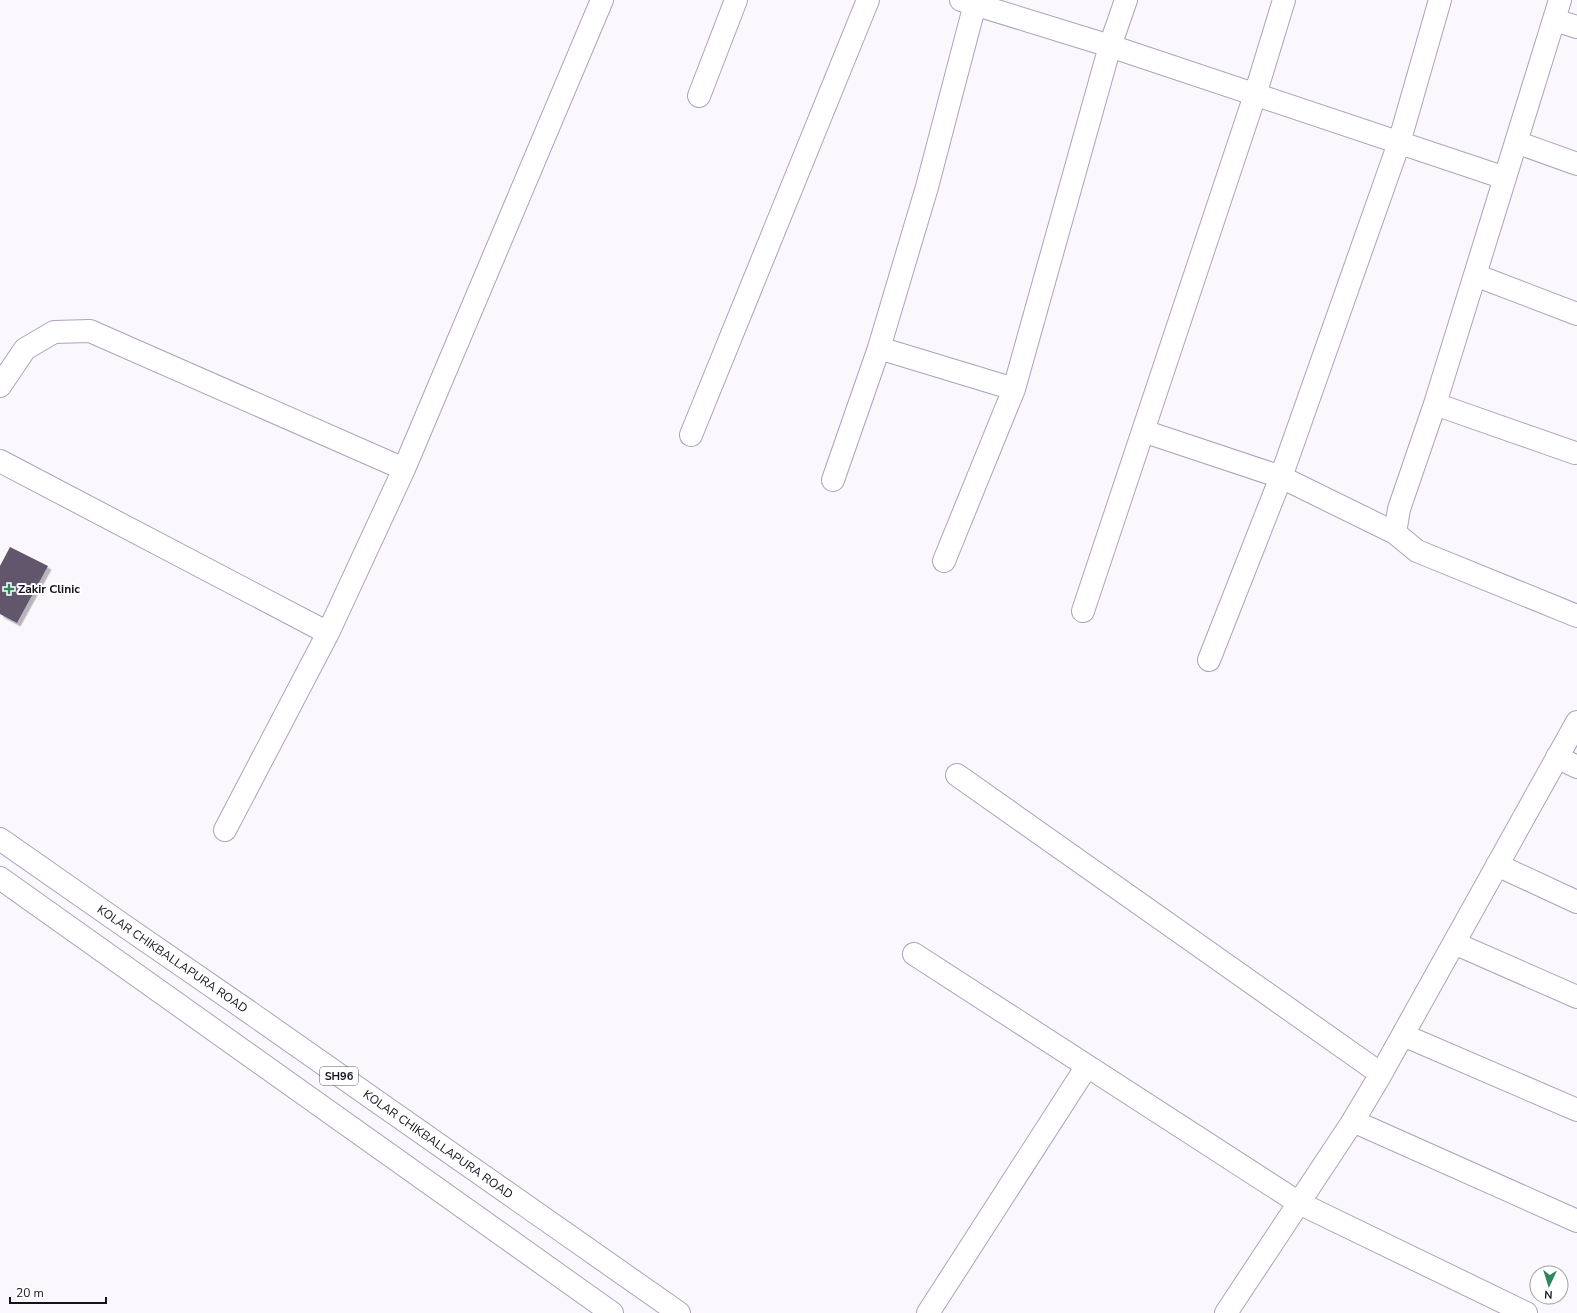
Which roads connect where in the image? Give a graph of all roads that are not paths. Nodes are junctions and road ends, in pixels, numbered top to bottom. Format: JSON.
{"nodes":[{"id":1,"x":602,"y":0,"type":"edge"},
{"id":2,"x":736,"y":0,"type":"edge"},
{"id":3,"x":868,"y":0,"type":"edge"},
{"id":4,"x":1126,"y":0,"type":"edge"},
{"id":5,"x":1284,"y":0,"type":"edge"},
{"id":6,"x":1440,"y":0,"type":"edge"},
{"id":7,"x":970,"y":2,"type":"edge"},
{"id":8,"x":1557,"y":10,"type":"edge"},
{"id":9,"x":1577,"y":27,"type":"edge"},
{"id":10,"x":1110,"y":46,"type":"junction"},
{"id":11,"x":1255,"y":95,"type":"junction"},
{"id":12,"x":699,"y":96,"type":"dead end"},
{"id":13,"x":1516,"y":142,"type":"junction"},
{"id":14,"x":1399,"y":143,"type":"junction"},
{"id":15,"x":1577,"y":164,"type":"edge"},
{"id":16,"x":1505,"y":178,"type":"junction"},
{"id":17,"x":1475,"y":275,"type":"junction"},
{"id":18,"x":1577,"y":314,"type":"edge"},
{"id":19,"x":879,"y":348,"type":"junction"},
{"id":20,"x":0,"y":386,"type":"edge"},
{"id":21,"x":1014,"y":389,"type":"junction"},
{"id":22,"x":1435,"y":404,"type":"junction"},
{"id":23,"x":1143,"y":431,"type":"junction"},
{"id":24,"x":691,"y":435,"type":"dead end"},
{"id":25,"x":1575,"y":453,"type":"dead end"},
{"id":26,"x":0,"y":461,"type":"edge"},
{"id":27,"x":404,"y":468,"type":"junction"},
{"id":28,"x":1281,"y":477,"type":"junction"},
{"id":29,"x":834,"y":480,"type":"dead end"},
{"id":30,"x":1395,"y":532,"type":"junction"},
{"id":31,"x":944,"y":561,"type":"dead end"},
{"id":32,"x":1083,"y":611,"type":"dead end"},
{"id":33,"x":1577,"y":616,"type":"edge"},
{"id":34,"x":328,"y":633,"type":"junction"},
{"id":35,"x":1210,"y":660,"type":"dead end"},
{"id":36,"x":1577,"y":722,"type":"edge"},
{"id":37,"x":1557,"y":757,"type":"junction"},
{"id":38,"x":1577,"y":767,"type":"edge"},
{"id":39,"x":957,"y":775,"type":"dead end"},
{"id":40,"x":225,"y":830,"type":"dead end"},
{"id":41,"x":0,"y":839,"type":"edge"},
{"id":42,"x":1498,"y":865,"type":"junction"},
{"id":43,"x":0,"y":878,"type":"edge"},
{"id":44,"x":1577,"y":902,"type":"edge"},
{"id":45,"x":1454,"y":943,"type":"junction"},
{"id":46,"x":914,"y":954,"type":"dead end"},
{"id":47,"x":1577,"y":997,"type":"edge"},
{"id":48,"x":1403,"y":1035,"type":"junction"},
{"id":49,"x":1087,"y":1066,"type":"junction"},
{"id":50,"x":1381,"y":1074,"type":"junction"},
{"id":51,"x":1577,"y":1110,"type":"edge"},
{"id":52,"x":1353,"y":1121,"type":"junction"},
{"id":53,"x":1299,"y":1204,"type":"junction"},
{"id":54,"x":1577,"y":1221,"type":"edge"},
{"id":55,"x":612,"y":1313,"type":"edge"},
{"id":56,"x":679,"y":1313,"type":"edge"},
{"id":57,"x":928,"y":1313,"type":"edge"},
{"id":58,"x":1226,"y":1313,"type":"edge"},
{"id":59,"x":1526,"y":1313,"type":"edge"}],
"edges":[{"from":1,"to":27,"type":"street"},
{"from":2,"to":12,"type":"street"},
{"from":3,"to":24,"type":"street"},
{"from":4,"to":10,"type":"street"},
{"from":5,"to":11,"type":"street"},
{"from":6,"to":14,"type":"street"},
{"from":7,"to":10,"type":"street"},
{"from":7,"to":19,"type":"street"},
{"from":8,"to":9,"type":"street"},
{"from":8,"to":13,"type":"street"},
{"from":10,"to":11,"type":"street"},
{"from":10,"to":21,"type":"street"},
{"from":11,"to":14,"type":"street"},
{"from":11,"to":23,"type":"street"},
{"from":13,"to":15,"type":"street"},
{"from":13,"to":16,"type":"street"},
{"from":14,"to":16,"type":"street"},
{"from":14,"to":28,"type":"street"},
{"from":16,"to":17,"type":"street"},
{"from":17,"to":18,"type":"street"},
{"from":17,"to":22,"type":"street"},
{"from":19,"to":21,"type":"street"},
{"from":19,"to":29,"type":"street"},
{"from":20,"to":27,"type":"street"},
{"from":21,"to":31,"type":"street"},
{"from":22,"to":25,"type":"street"},
{"from":22,"to":30,"type":"street"},
{"from":23,"to":28,"type":"street"},
{"from":23,"to":32,"type":"street"},
{"from":26,"to":34,"type":"street"},
{"from":27,"to":34,"type":"street"},
{"from":28,"to":30,"type":"street"},
{"from":28,"to":35,"type":"street"},
{"from":30,"to":33,"type":"street"},
{"from":34,"to":40,"type":"street"},
{"from":36,"to":37,"type":"street"},
{"from":37,"to":38,"type":"street"},
{"from":37,"to":42,"type":"street"},
{"from":39,"to":50,"type":"street"},
{"from":41,"to":56,"type":"street","name":"KOLAR CHIKBALLAPURA ROAD","number":"SH96"},
{"from":42,"to":44,"type":"street"},
{"from":42,"to":45,"type":"street"},
{"from":43,"to":55,"type":"street","number":"SH96"},
{"from":45,"to":47,"type":"street"},
{"from":45,"to":48,"type":"street"},
{"from":46,"to":49,"type":"street"},
{"from":48,"to":50,"type":"street"},
{"from":48,"to":51,"type":"street"},
{"from":49,"to":53,"type":"street"},
{"from":49,"to":57,"type":"street"},
{"from":50,"to":52,"type":"street"},
{"from":52,"to":53,"type":"street"},
{"from":52,"to":54,"type":"street"},
{"from":53,"to":58,"type":"street"},
{"from":53,"to":59,"type":"street"}]}
